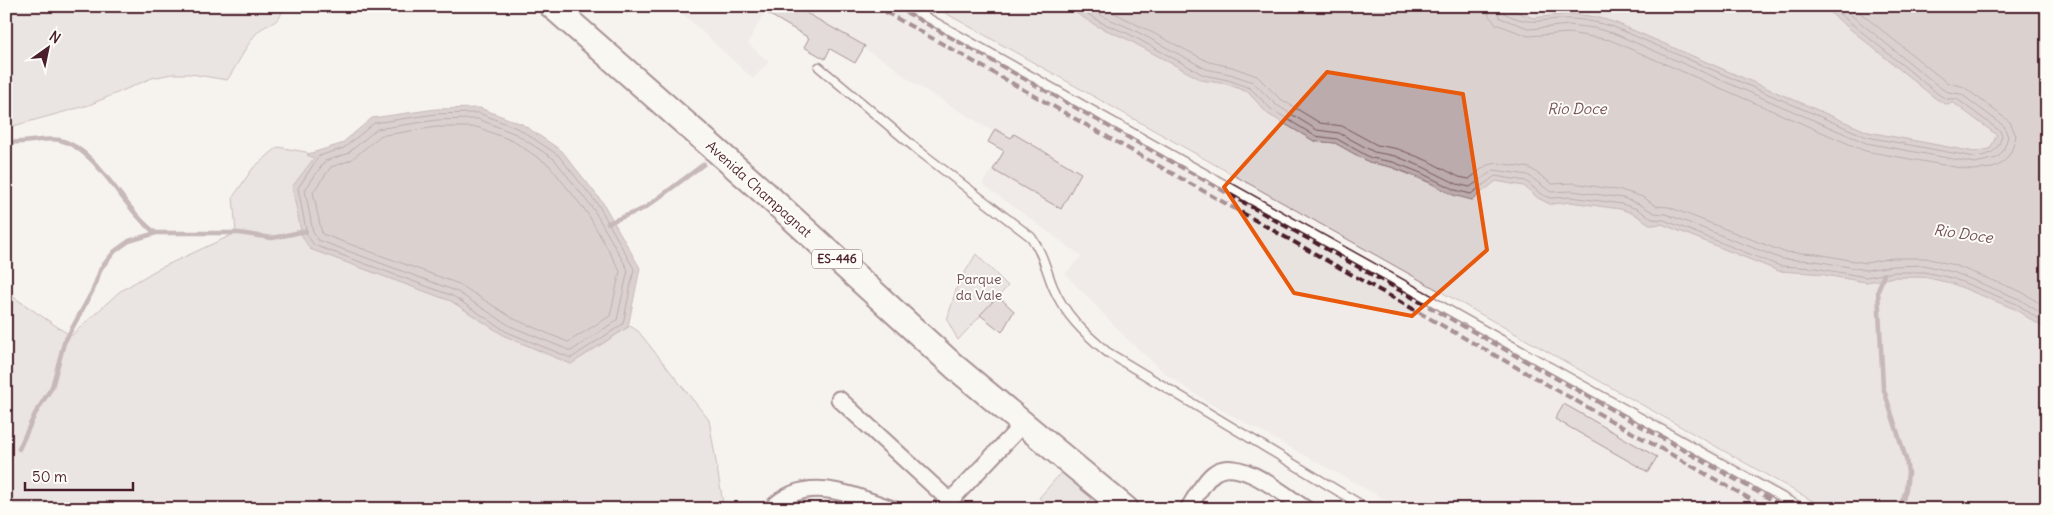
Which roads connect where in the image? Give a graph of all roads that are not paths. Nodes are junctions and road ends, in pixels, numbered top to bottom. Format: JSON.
{"nodes":[{"id":1,"x":552,"y":6,"type":"edge"},
{"id":2,"x":906,"y":6,"type":"edge"},
{"id":3,"x":819,"y":66,"type":"dead end"},
{"id":4,"x":839,"y":399,"type":"dead end"},
{"id":5,"x":1022,"y":425,"type":"junction"},
{"id":6,"x":944,"y":505,"type":"edge"},
{"id":7,"x":771,"y":509,"type":"edge"},
{"id":8,"x":893,"y":509,"type":"edge"},
{"id":9,"x":1126,"y":509,"type":"edge"},
{"id":10,"x":1188,"y":509,"type":"edge"},
{"id":11,"x":1306,"y":509,"type":"edge"},
{"id":12,"x":1368,"y":509,"type":"edge"},
{"id":13,"x":1802,"y":509,"type":"edge"}],
"edges":[{"from":1,"to":5,"type":"main road","name":"Avenida Champagnat","number":"ES-446"},
{"from":2,"to":13,"type":"lane"},
{"from":3,"to":12,"type":"lane"},
{"from":4,"to":6,"type":"street"},
{"from":5,"to":6,"type":"street"},
{"from":5,"to":9,"type":"main road","name":"Avenida Champagnat","number":"ES-446"},
{"from":7,"to":8,"type":"street"},
{"from":10,"to":11,"type":"street"}]}
